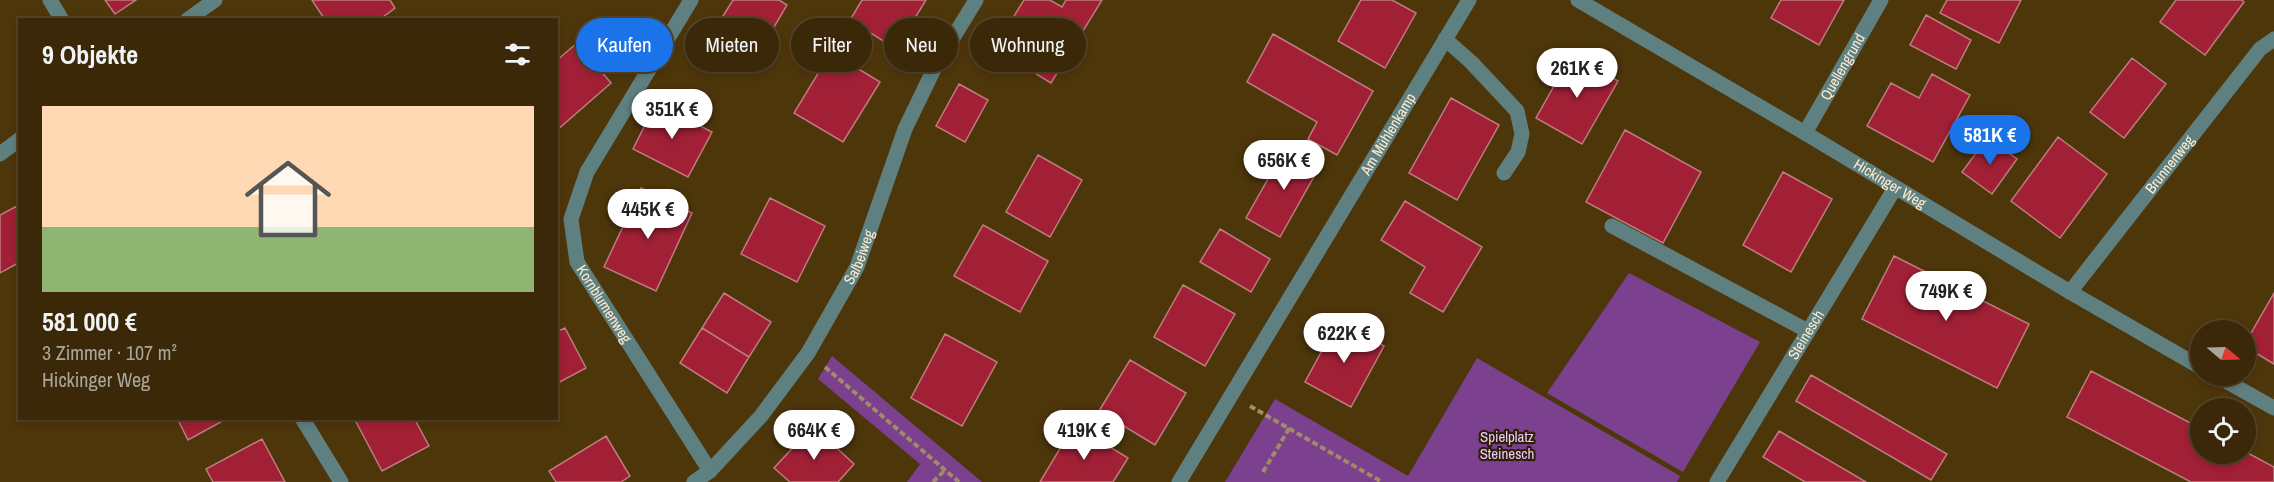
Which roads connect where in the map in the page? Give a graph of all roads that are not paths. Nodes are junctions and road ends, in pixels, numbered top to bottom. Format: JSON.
{"nodes":[{"id":1,"x":50,"y":0,"type":"edge"},
{"id":2,"x":215,"y":0,"type":"edge"},
{"id":3,"x":691,"y":0,"type":"edge"},
{"id":4,"x":976,"y":0,"type":"edge"},
{"id":5,"x":1469,"y":0,"type":"edge"},
{"id":6,"x":1578,"y":0,"type":"edge"},
{"id":7,"x":1881,"y":0,"type":"edge"},
{"id":8,"x":61,"y":18,"type":"edge"},
{"id":9,"x":190,"y":18,"type":"edge"},
{"id":10,"x":1445,"y":39,"type":"junction"},
{"id":11,"x":2274,"y":39,"type":"edge"},
{"id":12,"x":1805,"y":133,"type":"junction"},
{"id":13,"x":18,"y":140,"type":"edge"},
{"id":14,"x":0,"y":154,"type":"edge"},
{"id":15,"x":1504,"y":173,"type":"dead end"},
{"id":16,"x":1895,"y":188,"type":"junction"},
{"id":17,"x":1612,"y":226,"type":"dead end"},
{"id":18,"x":2070,"y":292,"type":"junction"},
{"id":19,"x":1808,"y":331,"type":"junction"},
{"id":20,"x":2190,"y":361,"type":"edge"},
{"id":21,"x":2235,"y":386,"type":"edge"},
{"id":22,"x":2274,"y":408,"type":"edge"},
{"id":23,"x":303,"y":420,"type":"edge"},
{"id":24,"x":710,"y":471,"type":"junction"},
{"id":25,"x":341,"y":482,"type":"edge"},
{"id":26,"x":694,"y":482,"type":"edge"},
{"id":27,"x":1179,"y":482,"type":"edge"},
{"id":28,"x":1717,"y":482,"type":"edge"}],
"edges":[{"from":1,"to":8,"type":"street"},
{"from":2,"to":9,"type":"street"},
{"from":3,"to":24,"type":"street","name":"Kornblumenweg"},
{"from":4,"to":24,"type":"street","name":"Salbeiweg"},
{"from":5,"to":10,"type":"street","name":"Am Mühlenkamp"},
{"from":6,"to":12,"type":"street","name":"Hickinger Weg"},
{"from":7,"to":12,"type":"street","name":"Quellengrund"},
{"from":10,"to":15,"type":"street"},
{"from":10,"to":27,"type":"street","name":"Am Mühlenkamp"},
{"from":11,"to":18,"type":"street","name":"Brunnenweg"},
{"from":12,"to":16,"type":"street","name":"Hickinger Weg"},
{"from":13,"to":14,"type":"street"},
{"from":16,"to":18,"type":"street","name":"Hickinger Weg"},
{"from":16,"to":19,"type":"street","name":"Steinesch"},
{"from":17,"to":19,"type":"street"},
{"from":18,"to":20,"type":"street","name":"Hickinger Weg"},
{"from":19,"to":28,"type":"street","name":"Steinesch"},
{"from":21,"to":22,"type":"street"},
{"from":23,"to":25,"type":"street"},
{"from":24,"to":26,"type":"street","name":"Salbeiweg"}]}
